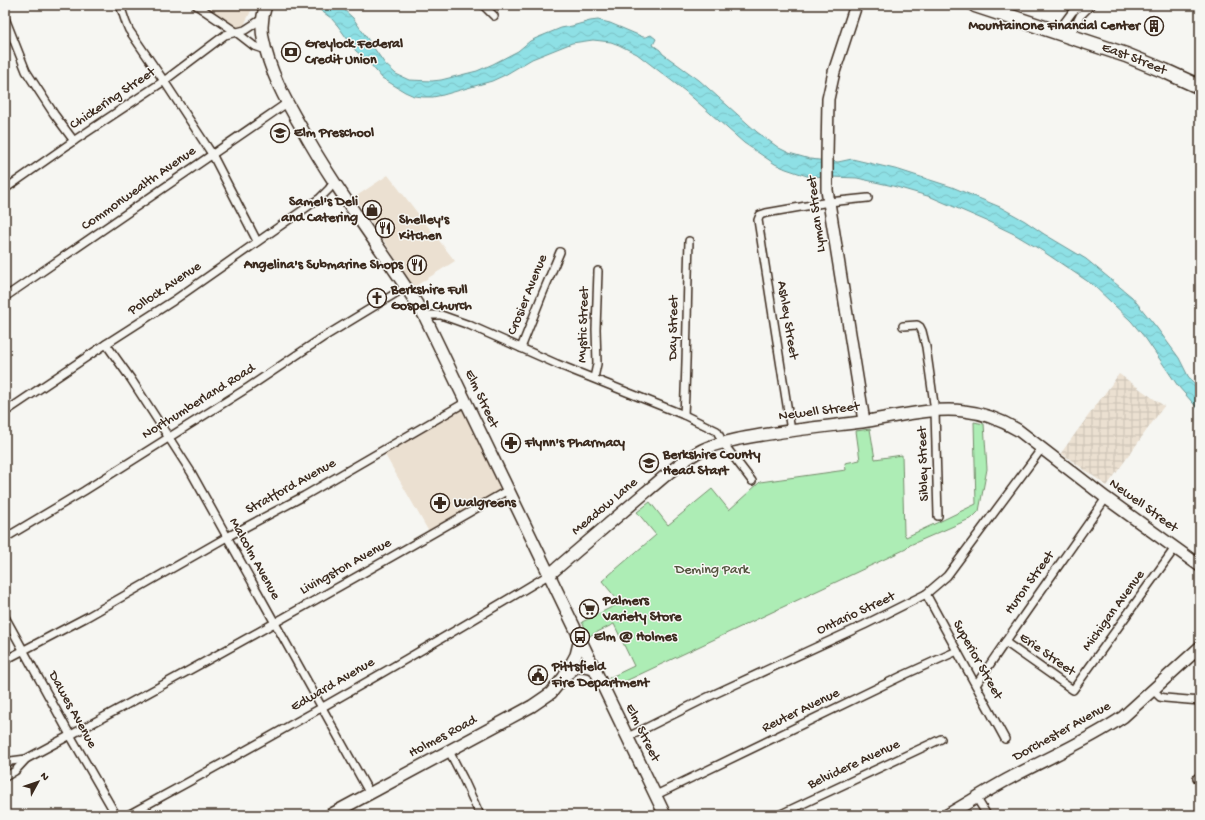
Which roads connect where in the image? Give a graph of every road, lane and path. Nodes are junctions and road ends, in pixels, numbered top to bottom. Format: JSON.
{"nodes":[{"id":1,"x":120,"y":5,"type":"edge"},
{"id":2,"x":196,"y":5,"type":"edge"},
{"id":3,"x":266,"y":5,"type":"edge"},
{"id":4,"x":483,"y":5,"type":"edge"},
{"id":5,"x":856,"y":5,"type":"edge"},
{"id":6,"x":975,"y":5,"type":"edge"},
{"id":7,"x":1083,"y":5,"type":"edge"},
{"id":8,"x":1091,"y":5,"type":"edge"},
{"id":9,"x":494,"y":16,"type":"dead end"},
{"id":10,"x":5,"y":18,"type":"edge"},
{"id":11,"x":262,"y":19,"type":"junction"},
{"id":12,"x":236,"y":32,"type":"junction"},
{"id":13,"x":1065,"y":35,"type":"junction"},
{"id":14,"x":266,"y":50,"type":"junction"},
{"id":15,"x":164,"y":81,"type":"junction"},
{"id":16,"x":1200,"y":87,"type":"edge"},
{"id":17,"x":287,"y":104,"type":"junction"},
{"id":18,"x":74,"y":141,"type":"junction"},
{"id":19,"x":212,"y":154,"type":"junction"},
{"id":20,"x":334,"y":182,"type":"junction"},
{"id":21,"x":5,"y":189,"type":"edge"},
{"id":22,"x":868,"y":198,"type":"dead end"},
{"id":23,"x":829,"y":202,"type":"junction"},
{"id":24,"x":257,"y":241,"type":"junction"},
{"id":25,"x":689,"y":241,"type":"dead end"},
{"id":26,"x":560,"y":252,"type":"dead end"},
{"id":27,"x":598,"y":271,"type":"dead end"},
{"id":28,"x":406,"y":287,"type":"junction"},
{"id":29,"x":5,"y":297,"type":"edge"},
{"id":30,"x":424,"y":315,"type":"junction"},
{"id":31,"x":904,"y":326,"type":"dead end"},
{"id":32,"x":106,"y":344,"type":"junction"},
{"id":33,"x":521,"y":348,"type":"junction"},
{"id":34,"x":594,"y":378,"type":"junction"},
{"id":35,"x":466,"y":402,"type":"junction"},
{"id":36,"x":935,"y":411,"type":"junction"},
{"id":37,"x":5,"y":412,"type":"edge"},
{"id":38,"x":684,"y":415,"type":"junction"},
{"id":39,"x":864,"y":421,"type":"junction"},
{"id":40,"x":791,"y":431,"type":"junction"},
{"id":41,"x":168,"y":436,"type":"junction"},
{"id":42,"x":723,"y":443,"type":"junction"},
{"id":43,"x":1042,"y":448,"type":"junction"},
{"id":44,"x":752,"y":481,"type":"dead end"},
{"id":45,"x":508,"y":490,"type":"junction"},
{"id":46,"x":1106,"y":498,"type":"junction"},
{"id":47,"x":938,"y":516,"type":"dead end"},
{"id":48,"x":227,"y":537,"type":"junction"},
{"id":49,"x":5,"y":538,"type":"edge"},
{"id":50,"x":1175,"y":548,"type":"junction"},
{"id":51,"x":1200,"y":566,"type":"edge"},
{"id":52,"x":550,"y":574,"type":"junction"},
{"id":53,"x":926,"y":594,"type":"junction"},
{"id":54,"x":5,"y":618,"type":"edge"},
{"id":55,"x":275,"y":623,"type":"junction"},
{"id":56,"x":580,"y":639,"type":"junction"},
{"id":57,"x":1005,"y":642,"type":"junction"},
{"id":58,"x":1200,"y":647,"type":"edge"},
{"id":59,"x":23,"y":650,"type":"junction"},
{"id":60,"x":957,"y":651,"type":"junction"},
{"id":61,"x":5,"y":660,"type":"edge"},
{"id":62,"x":594,"y":668,"type":"junction"},
{"id":63,"x":564,"y":676,"type":"junction"},
{"id":64,"x":976,"y":685,"type":"junction"},
{"id":65,"x":1073,"y":690,"type":"joint"},
{"id":66,"x":1153,"y":690,"type":"junction"},
{"id":67,"x":1200,"y":701,"type":"edge"},
{"id":68,"x":322,"y":706,"type":"junction"},
{"id":69,"x":70,"y":735,"type":"junction"},
{"id":70,"x":628,"y":737,"type":"junction"},
{"id":71,"x":941,"y":739,"type":"dead end"},
{"id":72,"x":1005,"y":739,"type":"dead end"},
{"id":73,"x":449,"y":751,"type":"junction"},
{"id":74,"x":26,"y":759,"type":"junction"},
{"id":75,"x":5,"y":764,"type":"edge"},
{"id":76,"x":5,"y":776,"type":"edge"},
{"id":77,"x":370,"y":794,"type":"junction"},
{"id":78,"x":656,"y":795,"type":"junction"},
{"id":79,"x":976,"y":797,"type":"junction"},
{"id":80,"x":347,"y":811,"type":"edge"},
{"id":81,"x":116,"y":815,"type":"edge"},
{"id":82,"x":128,"y":815,"type":"edge"},
{"id":83,"x":330,"y":815,"type":"edge"},
{"id":84,"x":480,"y":815,"type":"edge"},
{"id":85,"x":665,"y":815,"type":"edge"},
{"id":86,"x":779,"y":815,"type":"edge"},
{"id":87,"x":947,"y":815,"type":"edge"},
{"id":88,"x":987,"y":815,"type":"edge"}],
"edges":[{"from":1,"to":15,"type":"street"},
{"from":2,"to":12,"type":"street"},
{"from":3,"to":11,"type":"street","name":"Elm Street"},
{"from":4,"to":9,"type":"street"},
{"from":5,"to":23,"type":"street","name":"Lyman Street"},
{"from":6,"to":13,"type":"highway","name":"East Street"},
{"from":7,"to":13,"type":"street"},
{"from":8,"to":13,"type":"street"},
{"from":10,"to":18,"type":"street"},
{"from":11,"to":12,"type":"street","name":"Chickering Street"},
{"from":11,"to":14,"type":"street","name":"Elm Street"},
{"from":12,"to":14,"type":"street"},
{"from":12,"to":15,"type":"street","name":"Chickering Street"},
{"from":13,"to":16,"type":"highway","name":"East Street"},
{"from":14,"to":17,"type":"street","name":"Elm Street"},
{"from":15,"to":18,"type":"street","name":"Chickering Street"},
{"from":15,"to":19,"type":"street"},
{"from":17,"to":19,"type":"street","name":"Commonwealth Avenue"},
{"from":17,"to":20,"type":"street","name":"Elm Street"},
{"from":18,"to":21,"type":"street","name":"Chickering Street"},
{"from":19,"to":24,"type":"street"},
{"from":19,"to":29,"type":"street","name":"Commonwealth Avenue"},
{"from":20,"to":24,"type":"street","name":"Pollock Avenue"},
{"from":20,"to":28,"type":"street","name":"Elm Street"},
{"from":22,"to":23,"type":"street"},
{"from":23,"to":39,"type":"street","name":"Lyman Street"},
{"from":23,"to":40,"type":"street","name":"Ashley Street"},
{"from":24,"to":32,"type":"street","name":"Pollock Avenue"},
{"from":25,"to":38,"type":"street","name":"Day Street"},
{"from":26,"to":33,"type":"street","name":"Crosier Avenue"},
{"from":27,"to":34,"type":"street","name":"Mystic Street"},
{"from":28,"to":30,"type":"street","name":"Elm Street"},
{"from":28,"to":41,"type":"street","name":"Northumberland Road"},
{"from":30,"to":33,"type":"street"},
{"from":30,"to":35,"type":"street","name":"Elm Street"},
{"from":31,"to":36,"type":"street","name":"Sibley Street"},
{"from":32,"to":37,"type":"street","name":"Pollock Avenue"},
{"from":32,"to":41,"type":"street","name":"Malcolm Avenue"},
{"from":33,"to":34,"type":"street"},
{"from":34,"to":38,"type":"street"},
{"from":35,"to":45,"type":"street","name":"Elm Street"},
{"from":35,"to":48,"type":"street","name":"Stratford Avenue"},
{"from":36,"to":39,"type":"street","name":"Newell Street"},
{"from":36,"to":43,"type":"street","name":"Newell Street"},
{"from":36,"to":47,"type":"street","name":"Sibley Street"},
{"from":38,"to":42,"type":"street"},
{"from":39,"to":40,"type":"street","name":"Newell Street"},
{"from":40,"to":42,"type":"street","name":"Newell Street"},
{"from":41,"to":48,"type":"street","name":"Malcolm Avenue"},
{"from":41,"to":49,"type":"street","name":"Northumberland Road"},
{"from":42,"to":44,"type":"street"},
{"from":42,"to":52,"type":"street","name":"Meadow Lane"},
{"from":43,"to":46,"type":"street","name":"Newell Street"},
{"from":43,"to":53,"type":"street","name":"Ontario Street"},
{"from":45,"to":52,"type":"street","name":"Elm Street"},
{"from":45,"to":55,"type":"street","name":"Livingston Avenue"},
{"from":46,"to":50,"type":"street","name":"Newell Street"},
{"from":46,"to":57,"type":"street","name":"Huron Street"},
{"from":48,"to":55,"type":"street","name":"Malcolm Avenue"},
{"from":48,"to":59,"type":"street","name":"Stratford Avenue"},
{"from":50,"to":51,"type":"street","name":"Newell Street"},
{"from":50,"to":65,"type":"street","name":"Michigan Avenue"},
{"from":52,"to":56,"type":"street","name":"Elm Street"},
{"from":52,"to":68,"type":"street","name":"Edward Avenue"},
{"from":53,"to":60,"type":"street","name":"Superior Street"},
{"from":53,"to":70,"type":"street","name":"Ontario Street"},
{"from":54,"to":59,"type":"street","name":"Dawes Avenue"},
{"from":55,"to":68,"type":"street","name":"Malcolm Avenue"},
{"from":55,"to":69,"type":"street","name":"Livingston Avenue"},
{"from":56,"to":62,"type":"street","name":"Elm Street"},
{"from":56,"to":63,"type":"street","name":"Holmes Road"},
{"from":57,"to":64,"type":"street","name":"Huron Street"},
{"from":57,"to":65,"type":"street","name":"Erie Street"},
{"from":58,"to":66,"type":"street","name":"Dorchester Avenue"},
{"from":59,"to":61,"type":"street","name":"Stratford Avenue"},
{"from":59,"to":69,"type":"street","name":"Dawes Avenue"},
{"from":60,"to":64,"type":"street","name":"Superior Street"},
{"from":60,"to":78,"type":"street","name":"Reuter Avenue"},
{"from":62,"to":63,"type":"street","name":"Holmes Road"},
{"from":62,"to":70,"type":"street","name":"Elm Street"},
{"from":63,"to":73,"type":"street","name":"Holmes Road"},
{"from":64,"to":72,"type":"street","name":"Superior Street"},
{"from":66,"to":67,"type":"street"},
{"from":66,"to":79,"type":"street","name":"Dorchester Avenue"},
{"from":68,"to":77,"type":"street","name":"Malcolm Avenue"},
{"from":68,"to":82,"type":"street","name":"Edward Avenue"},
{"from":69,"to":74,"type":"street","name":"Livingston Avenue"},
{"from":69,"to":81,"type":"street","name":"Dawes Avenue"},
{"from":70,"to":78,"type":"street","name":"Elm Street"},
{"from":71,"to":86,"type":"street","name":"Belvidere Avenue"},
{"from":73,"to":77,"type":"street","name":"Holmes Road"},
{"from":73,"to":84,"type":"street"},
{"from":74,"to":75,"type":"street"},
{"from":74,"to":76,"type":"street"},
{"from":77,"to":80,"type":"street","name":"Holmes Road"},
{"from":78,"to":85,"type":"street","name":"Elm Street"},
{"from":79,"to":87,"type":"street","name":"Dorchester Avenue"},
{"from":79,"to":88,"type":"street"},
{"from":80,"to":83,"type":"street","name":"Holmes Road"}]}
